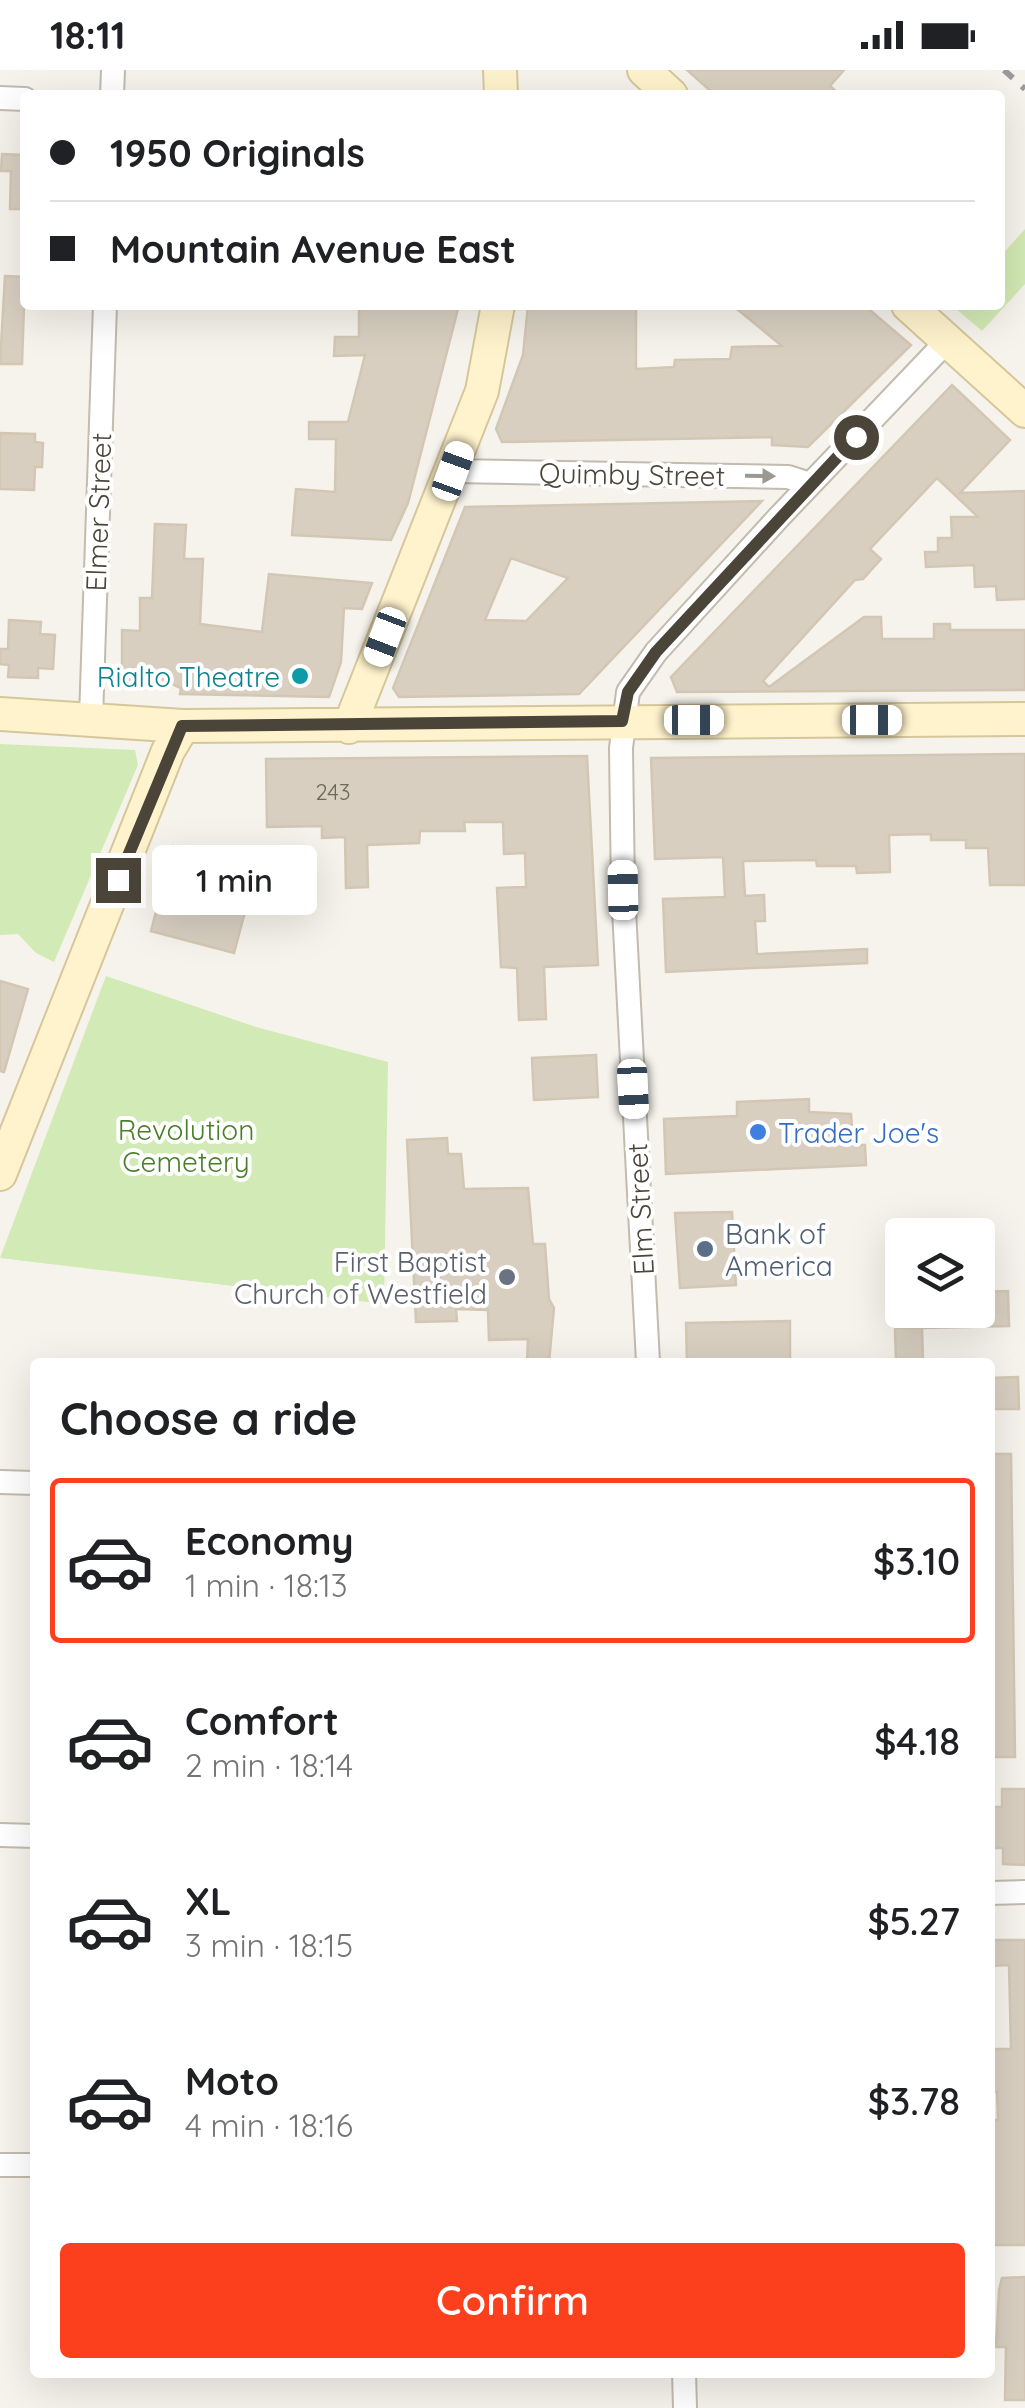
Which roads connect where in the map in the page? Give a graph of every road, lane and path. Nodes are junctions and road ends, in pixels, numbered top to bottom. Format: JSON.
{"nodes":[{"id":1,"x":644,"y":70,"type":"edge"},
{"id":2,"x":666,"y":90,"type":"edge"},
{"id":3,"x":104,"y":310,"type":"edge"},
{"id":4,"x":497,"y":310,"type":"edge"},
{"id":5,"x":914,"y":310,"type":"edge"},
{"id":6,"x":948,"y":341,"type":"junction"},
{"id":7,"x":1025,"y":411,"type":"edge"},
{"id":8,"x":453,"y":471,"type":"junction"},
{"id":9,"x":810,"y":484,"type":"junction"},
{"id":10,"x":0,"y":714,"type":"edge"},
{"id":11,"x":91,"y":718,"type":"junction"},
{"id":12,"x":1025,"y":719,"type":"edge"},
{"id":13,"x":622,"y":721,"type":"junction"},
{"id":14,"x":182,"y":726,"type":"junction"},
{"id":15,"x":349,"y":727,"type":"junction"},
{"id":16,"x":0,"y":1174,"type":"edge"},
{"id":17,"x":648,"y":1358,"type":"edge"},
{"id":18,"x":0,"y":1482,"type":"edge"},
{"id":19,"x":30,"y":1483,"type":"edge"},
{"id":20,"x":0,"y":1835,"type":"edge"},
{"id":21,"x":30,"y":1836,"type":"edge"},
{"id":22,"x":1025,"y":1892,"type":"edge"},
{"id":23,"x":995,"y":1893,"type":"edge"},
{"id":24,"x":0,"y":2165,"type":"edge"},
{"id":25,"x":30,"y":2165,"type":"edge"},
{"id":26,"x":684,"y":2378,"type":"edge"},
{"id":27,"x":685,"y":2408,"type":"edge"}],
"edges":[{"from":1,"to":2,"type":"street"},
{"from":3,"to":11,"type":"street","name":"Elmer Street"},
{"from":4,"to":8,"type":"street"},
{"from":5,"to":6,"type":"street"},
{"from":6,"to":7,"type":"street"},
{"from":6,"to":9,"type":"street","name":"Elm Street"},
{"from":8,"to":9,"type":"street","name":"Quimby Street","one_way":true},
{"from":8,"to":15,"type":"street"},
{"from":9,"to":13,"type":"street","name":"Elm Street"},
{"from":10,"to":11,"type":"street"},
{"from":11,"to":14,"type":"street"},
{"from":12,"to":13,"type":"street"},
{"from":13,"to":15,"type":"street"},
{"from":13,"to":17,"type":"street","name":"Elm Street"},
{"from":14,"to":15,"type":"street"},
{"from":14,"to":16,"type":"street"},
{"from":18,"to":19,"type":"street"},
{"from":20,"to":21,"type":"street"},
{"from":22,"to":23,"type":"street"},
{"from":24,"to":25,"type":"street"},
{"from":26,"to":27,"type":"street"}]}
